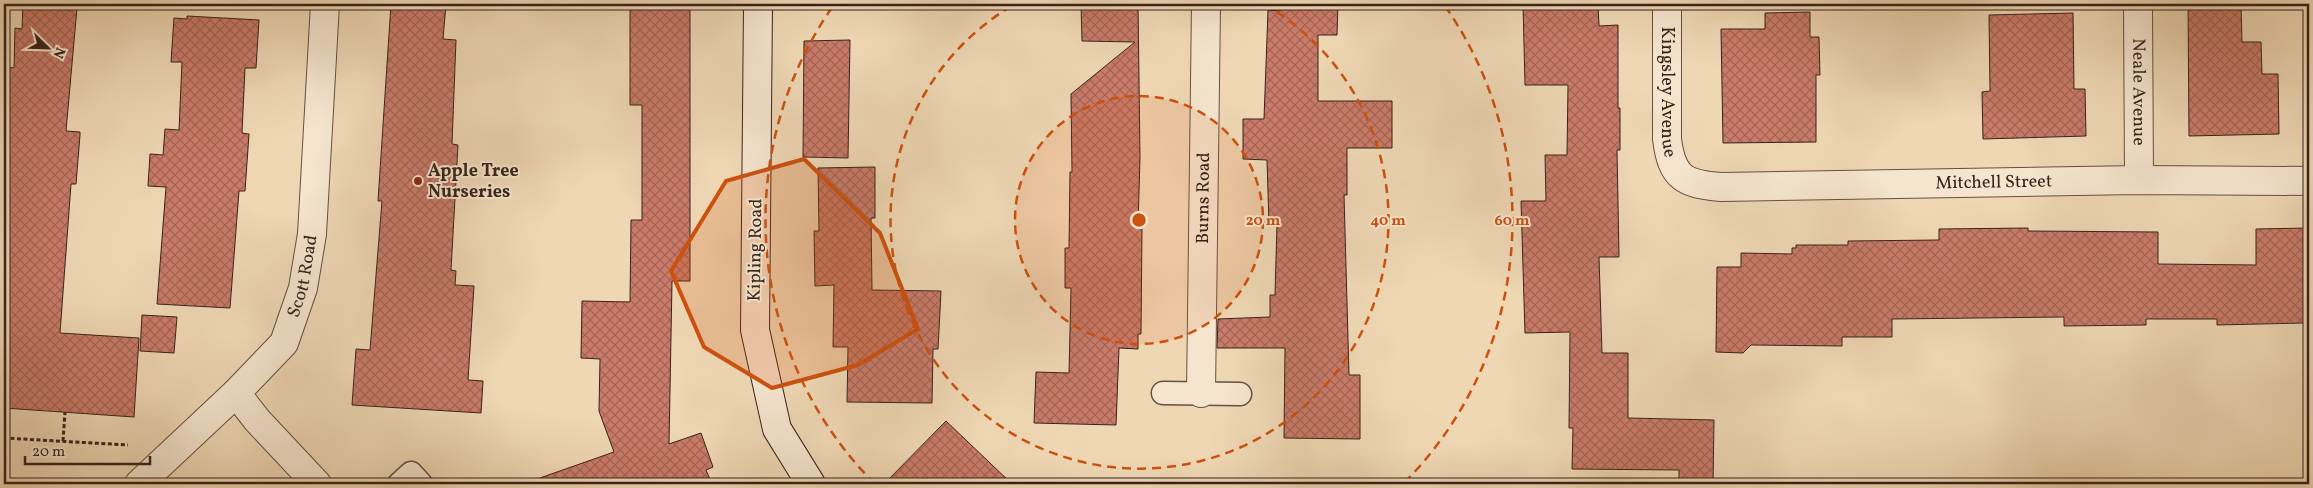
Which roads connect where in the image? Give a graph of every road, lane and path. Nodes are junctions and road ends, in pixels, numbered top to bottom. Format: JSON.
{"nodes":[{"id":1,"x":325,"y":4,"type":"edge"},
{"id":2,"x":758,"y":4,"type":"edge"},
{"id":3,"x":1206,"y":4,"type":"edge"},
{"id":4,"x":1667,"y":4,"type":"edge"},
{"id":5,"x":2138,"y":4,"type":"edge"},
{"id":6,"x":1681,"y":177,"type":"joint"},
{"id":7,"x":2139,"y":180,"type":"junction"},
{"id":8,"x":2309,"y":181,"type":"edge"},
{"id":9,"x":236,"y":393,"type":"junction"},
{"id":10,"x":1163,"y":393,"type":"dead end"},
{"id":11,"x":1201,"y":393,"type":"junction"},
{"id":12,"x":1240,"y":394,"type":"dead end"},
{"id":13,"x":65,"y":412,"type":"dead end"},
{"id":14,"x":4,"y":438,"type":"edge"},
{"id":15,"x":63,"y":441,"type":"junction"},
{"id":16,"x":130,"y":445,"type":"dead end"},
{"id":17,"x":139,"y":484,"type":"edge"},
{"id":18,"x":317,"y":484,"type":"edge"},
{"id":19,"x":398,"y":484,"type":"edge"},
{"id":20,"x":421,"y":484,"type":"edge"},
{"id":21,"x":812,"y":484,"type":"edge"}],
"edges":[{"from":1,"to":9,"type":"street","name":"Scott Road"},
{"from":2,"to":21,"type":"street","name":"Kipling Road"},
{"from":3,"to":11,"type":"street","name":"Burns Road"},
{"from":4,"to":6,"type":"street","name":"Kingsley Avenue"},
{"from":5,"to":7,"type":"street","name":"Neale Avenue"},
{"from":6,"to":7,"type":"street","name":"Mitchell Street"},
{"from":7,"to":8,"type":"street","name":"Mitchell Street"},
{"from":9,"to":17,"type":"street","name":"Scott Road"},
{"from":9,"to":18,"type":"street"},
{"from":10,"to":11,"type":"lane"},
{"from":11,"to":12,"type":"lane"},
{"from":13,"to":15,"type":"path"},
{"from":14,"to":15,"type":"path"},
{"from":15,"to":16,"type":"path"},
{"from":19,"to":20,"type":"lane"}]}
